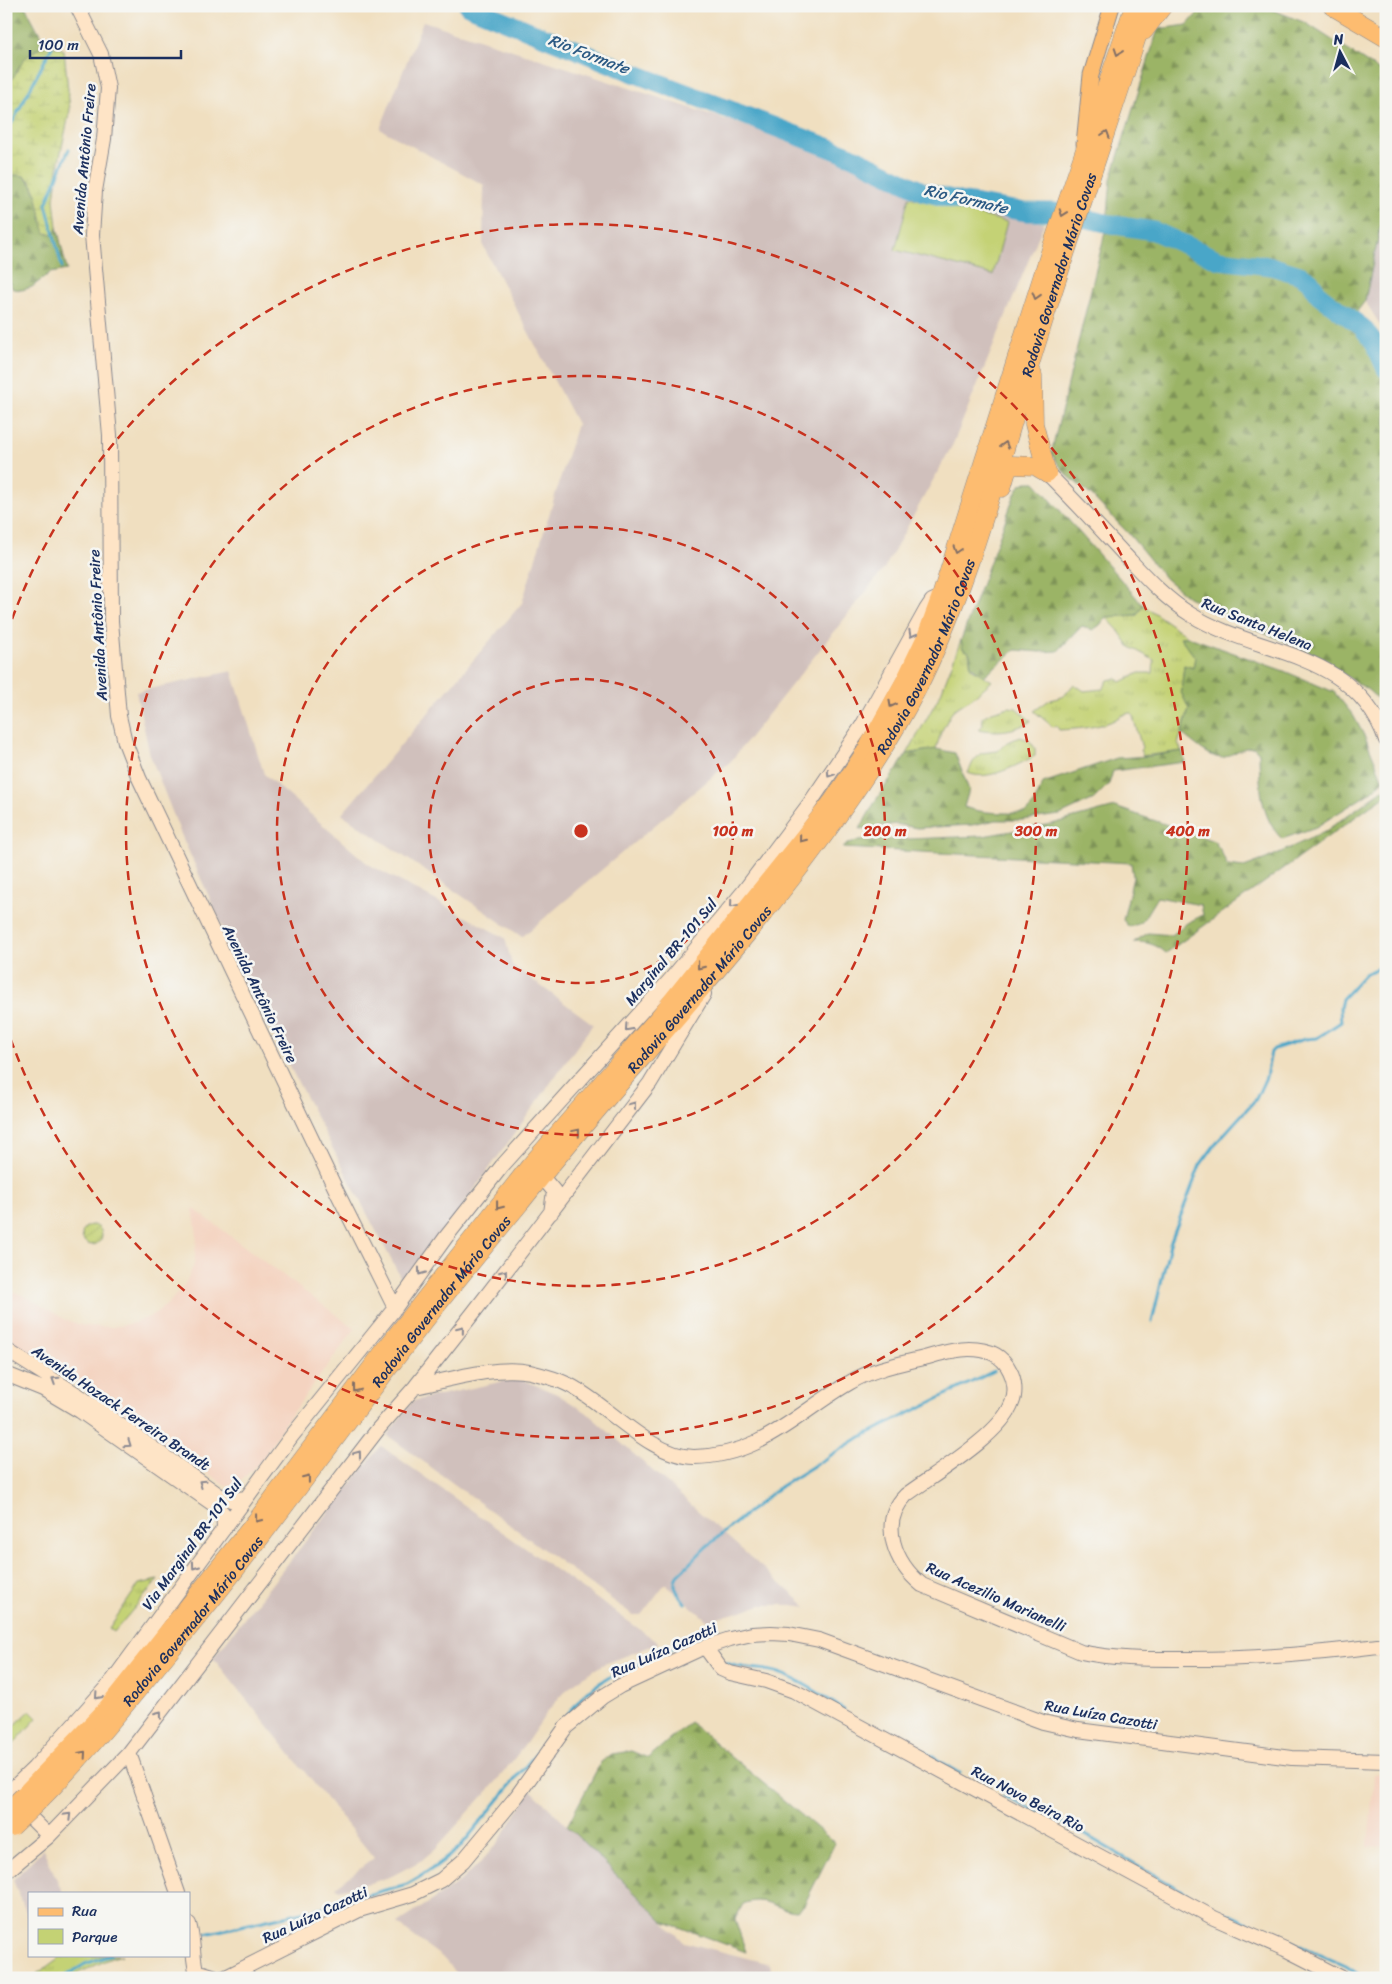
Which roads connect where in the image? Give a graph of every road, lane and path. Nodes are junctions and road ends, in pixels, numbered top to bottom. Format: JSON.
{"nodes":[{"id":1,"x":77,"y":6,"type":"edge"},
{"id":2,"x":1112,"y":6,"type":"edge"},
{"id":3,"x":1134,"y":6,"type":"edge"},
{"id":4,"x":1147,"y":6,"type":"edge"},
{"id":5,"x":1163,"y":6,"type":"edge"},
{"id":6,"x":1332,"y":6,"type":"edge"},
{"id":7,"x":1386,"y":38,"type":"edge"},
{"id":8,"x":1132,"y":53,"type":"junction"},
{"id":9,"x":1083,"y":153,"type":"junction"},
{"id":10,"x":1083,"y":179,"type":"junction"},
{"id":11,"x":1057,"y":253,"type":"junction"},
{"id":12,"x":1034,"y":351,"type":"junction"},
{"id":13,"x":1048,"y":473,"type":"junction"},
{"id":14,"x":941,"y":596,"type":"junction"},
{"id":15,"x":939,"y":640,"type":"junction"},
{"id":16,"x":1386,"y":740,"type":"edge"},
{"id":17,"x":720,"y":967,"type":"junction"},
{"id":18,"x":502,"y":1166,"type":"junction"},
{"id":19,"x":528,"y":1166,"type":"dead end"},
{"id":20,"x":543,"y":1178,"type":"dead end"},
{"id":21,"x":551,"y":1214,"type":"junction"},
{"id":22,"x":395,"y":1308,"type":"junction"},
{"id":23,"x":6,"y":1350,"type":"edge"},
{"id":24,"x":6,"y":1374,"type":"edge"},
{"id":25,"x":415,"y":1387,"type":"junction"},
{"id":26,"x":107,"y":1416,"type":"junction"},
{"id":27,"x":92,"y":1420,"type":"junction"},
{"id":28,"x":246,"y":1498,"type":"junction"},
{"id":29,"x":224,"y":1527,"type":"junction"},
{"id":30,"x":1386,"y":1645,"type":"edge"},
{"id":31,"x":705,"y":1647,"type":"junction"},
{"id":32,"x":129,"y":1753,"type":"junction"},
{"id":33,"x":1386,"y":1760,"type":"edge"},
{"id":34,"x":14,"y":1808,"type":"edge"},
{"id":35,"x":49,"y":1836,"type":"junction"},
{"id":36,"x":6,"y":1872,"type":"edge"},
{"id":37,"x":178,"y":1892,"type":"edge"},
{"id":38,"x":190,"y":1928,"type":"edge"},
{"id":39,"x":193,"y":1976,"type":"edge"},
{"id":40,"x":219,"y":1978,"type":"edge"},
{"id":41,"x":224,"y":1978,"type":"edge"},
{"id":42,"x":1342,"y":1978,"type":"edge"}],
"edges":[{"from":1,"to":22,"type":"street","name":"Avenida Antônio Freire"},
{"from":2,"to":9,"type":"main road"},
{"from":3,"to":9,"type":"highway","name":"Rodovia Governador Mário Covas","one_way":true},
{"from":4,"to":8,"type":"highway","name":"Rodovia Governador Mário Covas"},
{"from":5,"to":8,"type":"highway"},
{"from":6,"to":7,"type":"highway"},
{"from":10,"to":8,"type":"highway","name":"Rodovia Governador Mário Covas","one_way":true},
{"from":9,"to":10,"type":"highway","name":"Rodovia Governador Mário Covas"},
{"from":10,"to":11,"type":"highway","name":"Rodovia Governador Mário Covas"},
{"from":11,"to":12,"type":"highway","name":"Rodovia Governador Mário Covas"},
{"from":11,"to":14,"type":"highway","name":"Rodovia Governador Mário Covas","one_way":true},
{"from":12,"to":13,"type":"highway"},
{"from":15,"to":12,"type":"highway","name":"Rodovia Governador Mário Covas","one_way":true},
{"from":13,"to":15,"type":"highway"},
{"from":13,"to":16,"type":"street","name":"Rua Santa Helena"},
{"from":14,"to":18,"type":"street","name":"Marginal BR-101 Sul","one_way":true},
{"from":14,"to":34,"type":"highway","name":"Rodovia Governador Mário Covas","one_way":true},
{"from":15,"to":17,"type":"highway","name":"Rodovia Governador Mário Covas"},
{"from":21,"to":17,"type":"street","one_way":true},
{"from":34,"to":17,"type":"highway","name":"Rodovia Governador Mário Covas","one_way":true},
{"from":18,"to":19,"type":"street"},
{"from":18,"to":22,"type":"street","name":"Marginal BR-101 Sul","one_way":true},
{"from":20,"to":21,"type":"street"},
{"from":25,"to":21,"type":"street","one_way":true},
{"from":22,"to":28,"type":"street","name":"Via Marginal BR-101 Sul"},
{"from":26,"to":23,"type":"street","name":"Avenida Hozack Ferreira Brandt","one_way":true},
{"from":24,"to":27,"type":"street","name":"Avenida Hozack Ferreira Brandt"},
{"from":25,"to":30,"type":"street","name":"Rua Acezilio Marianelli"},
{"from":32,"to":25,"type":"street","one_way":true},
{"from":26,"to":27,"type":"street"},
{"from":28,"to":26,"type":"street","name":"Avenida Hozack Ferreira Brandt","one_way":true},
{"from":27,"to":29,"type":"street","name":"Avenida Hozack Ferreira Brandt","one_way":true},
{"from":28,"to":29,"type":"street","name":"Via Marginal BR-101 Sul"},
{"from":29,"to":34,"type":"street","name":"Via Marginal BR-101 Sul","one_way":true},
{"from":31,"to":33,"type":"street","name":"Rua Luíza Cazotti"},
{"from":31,"to":41,"type":"street","name":"Rua Luíza Cazotti"},
{"from":31,"to":42,"type":"street","name":"Rua Nova Beira Rio"},
{"from":35,"to":32,"type":"street","one_way":true},
{"from":32,"to":37,"type":"street"},
{"from":34,"to":35,"type":"street"},
{"from":35,"to":36,"type":"street"},
{"from":38,"to":39,"type":"street"},
{"from":39,"to":40,"type":"street"}]}
